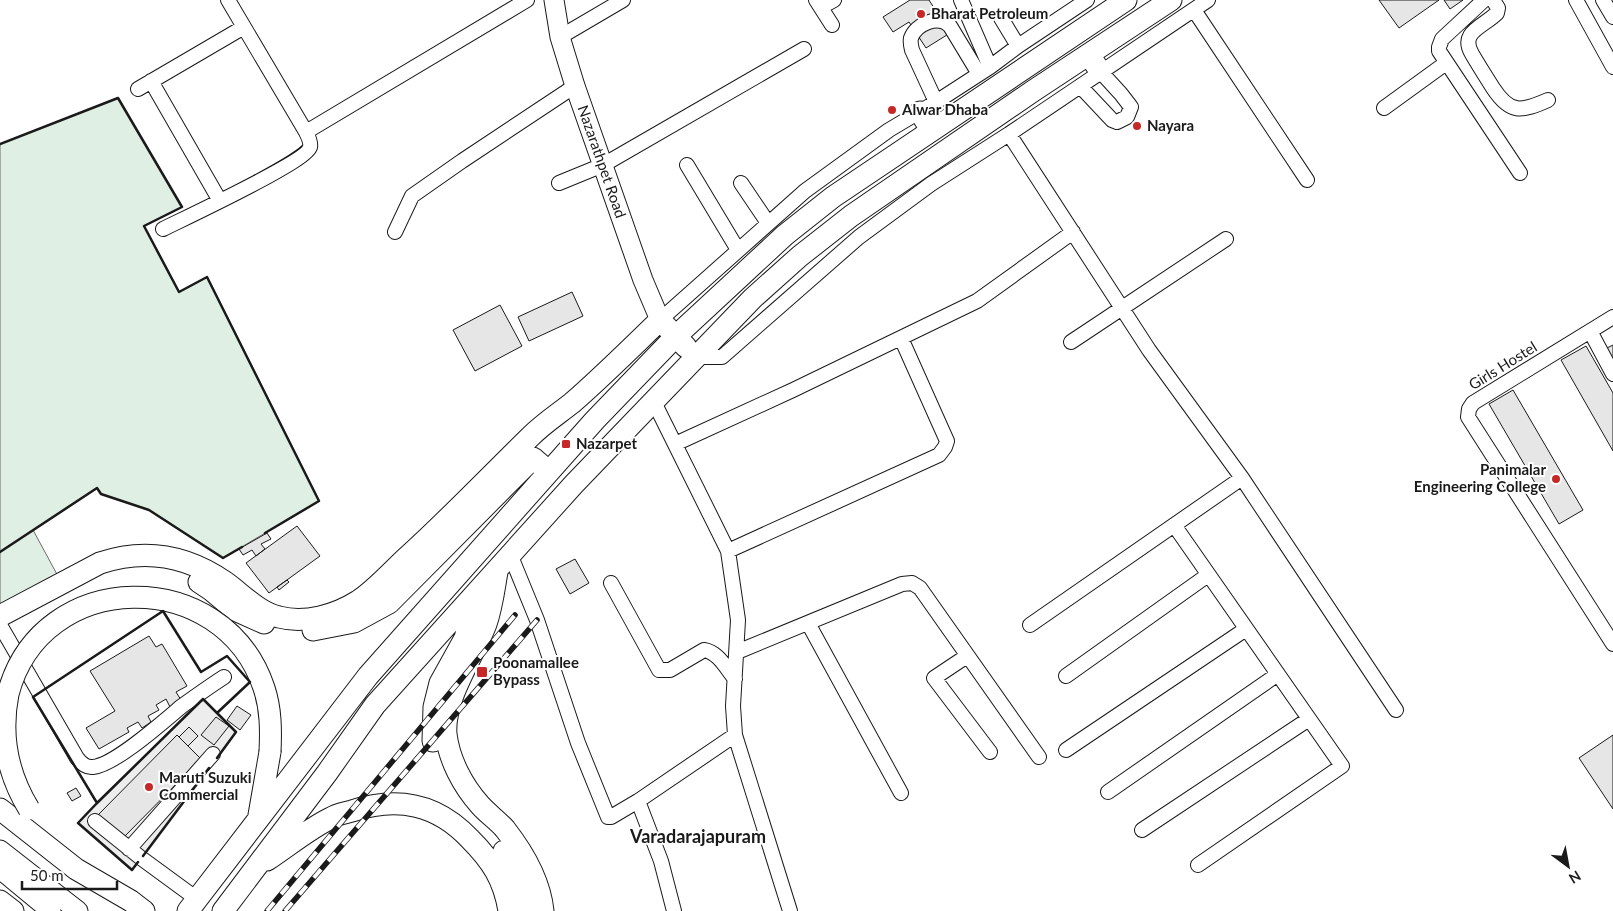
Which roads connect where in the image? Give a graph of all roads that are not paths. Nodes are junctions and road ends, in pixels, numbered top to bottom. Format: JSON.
{"nodes":[{"id":1,"x":228,"y":0,"type":"edge"},
{"id":2,"x":527,"y":0,"type":"edge"},
{"id":3,"x":554,"y":0,"type":"edge"},
{"id":4,"x":623,"y":0,"type":"edge"},
{"id":5,"x":834,"y":0,"type":"edge"},
{"id":6,"x":961,"y":0,"type":"edge"},
{"id":7,"x":1087,"y":0,"type":"edge"},
{"id":8,"x":1126,"y":0,"type":"edge"},
{"id":9,"x":1171,"y":0,"type":"edge"},
{"id":10,"x":1208,"y":0,"type":"edge"},
{"id":11,"x":1484,"y":0,"type":"edge"},
{"id":12,"x":1492,"y":0,"type":"edge"},
{"id":13,"x":1576,"y":0,"type":"edge"},
{"id":14,"x":1603,"y":0,"type":"edge"},
{"id":15,"x":818,"y":4,"type":"edge"},
{"id":16,"x":1194,"y":10,"type":"junction"},
{"id":17,"x":1613,"y":17,"type":"edge"},
{"id":18,"x":1001,"y":18,"type":"dead end"},
{"id":19,"x":832,"y":25,"type":"dead end"},
{"id":20,"x":244,"y":27,"type":"junction"},
{"id":21,"x":560,"y":37,"type":"junction"},
{"id":22,"x":1018,"y":46,"type":"junction"},
{"id":23,"x":804,"y":48,"type":"dead end"},
{"id":24,"x":1094,"y":63,"type":"junction"},
{"id":25,"x":1446,"y":63,"type":"junction"},
{"id":26,"x":1613,"y":67,"type":"edge"},
{"id":27,"x":984,"y":70,"type":"junction"},
{"id":28,"x":151,"y":81,"type":"junction"},
{"id":29,"x":576,"y":86,"type":"junction"},
{"id":30,"x":1080,"y":86,"type":"junction"},
{"id":31,"x":138,"y":88,"type":"dead end"},
{"id":32,"x":1548,"y":100,"type":"dead end"},
{"id":33,"x":928,"y":107,"type":"junction"},
{"id":34,"x":1384,"y":108,"type":"dead end"},
{"id":35,"x":931,"y":130,"type":"junction"},
{"id":36,"x":306,"y":132,"type":"junction"},
{"id":37,"x":1009,"y":134,"type":"junction"},
{"id":38,"x":602,"y":165,"type":"junction"},
{"id":39,"x":688,"y":165,"type":"dead end"},
{"id":40,"x":1520,"y":173,"type":"dead end"},
{"id":41,"x":1307,"y":180,"type":"dead end"},
{"id":42,"x":559,"y":183,"type":"dead end"},
{"id":43,"x":741,"y":183,"type":"dead end"},
{"id":44,"x":220,"y":201,"type":"junction"},
{"id":45,"x":768,"y":223,"type":"junction"},
{"id":46,"x":163,"y":229,"type":"dead end"},
{"id":47,"x":395,"y":232,"type":"dead end"},
{"id":48,"x":1073,"y":232,"type":"junction"},
{"id":49,"x":1226,"y":239,"type":"dead end"},
{"id":50,"x":738,"y":250,"type":"junction"},
{"id":51,"x":1122,"y":308,"type":"junction"},
{"id":52,"x":1613,"y":317,"type":"edge"},
{"id":53,"x":660,"y":320,"type":"junction"},
{"id":54,"x":1590,"y":331,"type":"junction"},
{"id":55,"x":675,"y":337,"type":"junction"},
{"id":56,"x":901,"y":338,"type":"junction"},
{"id":57,"x":1071,"y":342,"type":"dead end"},
{"id":58,"x":696,"y":357,"type":"junction"},
{"id":59,"x":1613,"y":374,"type":"edge"},
{"id":60,"x":654,"y":402,"type":"junction"},
{"id":61,"x":675,"y":444,"type":"junction"},
{"id":62,"x":549,"y":472,"type":"junction"},
{"id":63,"x":1242,"y":478,"type":"junction"},
{"id":64,"x":1174,"y":525,"type":"junction"},
{"id":65,"x":728,"y":550,"type":"junction"},
{"id":66,"x":504,"y":561,"type":"junction"},
{"id":67,"x":1208,"y":575,"type":"junction"},
{"id":68,"x":611,"y":583,"type":"dead end"},
{"id":69,"x":478,"y":592,"type":"junction"},
{"id":70,"x":808,"y":623,"type":"junction"},
{"id":71,"x":0,"y":624,"type":"edge"},
{"id":72,"x":1030,"y":624,"type":"dead end"},
{"id":73,"x":1246,"y":629,"type":"junction"},
{"id":74,"x":1613,"y":644,"type":"edge"},
{"id":75,"x":737,"y":652,"type":"junction"},
{"id":76,"x":967,"y":656,"type":"junction"},
{"id":77,"x":1278,"y":674,"type":"junction"},
{"id":78,"x":1066,"y":676,"type":"dead end"},
{"id":79,"x":224,"y":677,"type":"dead end"},
{"id":80,"x":735,"y":679,"type":"junction"},
{"id":81,"x":1396,"y":710,"type":"dead end"},
{"id":82,"x":1309,"y":719,"type":"junction"},
{"id":83,"x":736,"y":736,"type":"junction"},
{"id":84,"x":1066,"y":750,"type":"dead end"},
{"id":85,"x":990,"y":752,"type":"dead end"},
{"id":86,"x":213,"y":754,"type":"dead end"},
{"id":87,"x":1039,"y":757,"type":"dead end"},
{"id":88,"x":901,"y":792,"type":"dead end"},
{"id":89,"x":1108,"y":792,"type":"dead end"},
{"id":90,"x":638,"y":801,"type":"junction"},
{"id":91,"x":0,"y":809,"type":"edge"},
{"id":92,"x":258,"y":818,"type":"junction"},
{"id":93,"x":95,"y":821,"type":"dead end"},
{"id":94,"x":1142,"y":830,"type":"dead end"},
{"id":95,"x":129,"y":849,"type":"junction"},
{"id":96,"x":0,"y":850,"type":"edge"},
{"id":97,"x":64,"y":860,"type":"junction"},
{"id":98,"x":1198,"y":865,"type":"dead end"},
{"id":99,"x":0,"y":869,"type":"edge"},
{"id":100,"x":253,"y":869,"type":"junction"},
{"id":101,"x":0,"y":901,"type":"edge"},
{"id":102,"x":189,"y":907,"type":"edge"},
{"id":103,"x":13,"y":911,"type":"edge"},
{"id":104,"x":50,"y":911,"type":"edge"},
{"id":105,"x":78,"y":911,"type":"edge"},
{"id":106,"x":144,"y":911,"type":"edge"},
{"id":107,"x":223,"y":911,"type":"edge"},
{"id":108,"x":509,"y":911,"type":"edge"},
{"id":109,"x":527,"y":911,"type":"edge"},
{"id":110,"x":543,"y":911,"type":"edge"},
{"id":111,"x":674,"y":911,"type":"edge"},
{"id":112,"x":790,"y":911,"type":"edge"}],
"edges":[{"from":1,"to":20,"type":"street"},
{"from":2,"to":36,"type":"street"},
{"from":3,"to":21,"type":"main road","name":"Nazarathpet Road"},
{"from":4,"to":21,"type":"street"},
{"from":5,"to":15,"type":"street"},
{"from":6,"to":27,"type":"street"},
{"from":7,"to":22,"type":"street"},
{"from":8,"to":35,"type":"highway"},
{"from":9,"to":24,"type":"highway"},
{"from":10,"to":16,"type":"street"},
{"from":11,"to":25,"type":"street"},
{"from":12,"to":32,"type":"street"},
{"from":13,"to":26,"type":"street"},
{"from":14,"to":17,"type":"street"},
{"from":15,"to":19,"type":"street"},
{"from":16,"to":24,"type":"street"},
{"from":16,"to":41,"type":"street"},
{"from":18,"to":22,"type":"street"},
{"from":20,"to":28,"type":"street"},
{"from":20,"to":36,"type":"street"},
{"from":21,"to":29,"type":"main road","name":"Nazarathpet Road"},
{"from":22,"to":27,"type":"street"},
{"from":23,"to":38,"type":"street"},
{"from":24,"to":30,"type":"street"},
{"from":24,"to":30,"type":"street"},
{"from":24,"to":58,"type":"highway"},
{"from":25,"to":34,"type":"street"},
{"from":25,"to":40,"type":"street"},
{"from":27,"to":33,"type":"street"},
{"from":27,"to":33,"type":"street"},
{"from":28,"to":31,"type":"street"},
{"from":28,"to":44,"type":"street"},
{"from":29,"to":38,"type":"main road","name":"Nazarathpet Road"},
{"from":29,"to":47,"type":"street"},
{"from":30,"to":37,"type":"street"},
{"from":33,"to":35,"type":"highway"},
{"from":33,"to":45,"type":"street"},
{"from":35,"to":55,"type":"highway"},
{"from":36,"to":44,"type":"street"},
{"from":37,"to":48,"type":"street"},
{"from":37,"to":58,"type":"street"},
{"from":38,"to":42,"type":"street"},
{"from":38,"to":53,"type":"main road","name":"Nazarathpet Road"},
{"from":39,"to":50,"type":"street"},
{"from":43,"to":45,"type":"street"},
{"from":44,"to":46,"type":"street"},
{"from":45,"to":50,"type":"street"},
{"from":48,"to":51,"type":"street"},
{"from":48,"to":56,"type":"street"},
{"from":49,"to":51,"type":"street"},
{"from":50,"to":53,"type":"street"},
{"from":51,"to":57,"type":"street"},
{"from":51,"to":63,"type":"street"},
{"from":52,"to":54,"type":"street","name":"Girls Hostel"},
{"from":53,"to":55,"type":"highway"},
{"from":53,"to":71,"type":"highway"},
{"from":54,"to":59,"type":"street"},
{"from":54,"to":74,"type":"street","name":"Girls Hostel"},
{"from":55,"to":58,"type":"highway"},
{"from":55,"to":62,"type":"highway"},
{"from":56,"to":61,"type":"street"},
{"from":56,"to":65,"type":"street"},
{"from":58,"to":60,"type":"highway"},
{"from":60,"to":61,"type":"street"},
{"from":60,"to":66,"type":"highway"},
{"from":61,"to":65,"type":"street"},
{"from":62,"to":71,"type":"highway"},
{"from":62,"to":92,"type":"highway"},
{"from":63,"to":64,"type":"street"},
{"from":63,"to":81,"type":"street"},
{"from":64,"to":67,"type":"street"},
{"from":64,"to":72,"type":"street"},
{"from":65,"to":75,"type":"street"},
{"from":66,"to":69,"type":"highway"},
{"from":66,"to":90,"type":"street"},
{"from":66,"to":110,"type":"highway"},
{"from":67,"to":73,"type":"street"},
{"from":67,"to":78,"type":"street"},
{"from":68,"to":80,"type":"street"},
{"from":69,"to":100,"type":"highway"},
{"from":69,"to":109,"type":"highway"},
{"from":70,"to":75,"type":"street"},
{"from":70,"to":76,"type":"street"},
{"from":70,"to":88,"type":"street"},
{"from":71,"to":79,"type":"street"},
{"from":73,"to":77,"type":"street"},
{"from":73,"to":84,"type":"street"},
{"from":75,"to":80,"type":"street"},
{"from":76,"to":85,"type":"street"},
{"from":76,"to":87,"type":"street"},
{"from":77,"to":82,"type":"street"},
{"from":77,"to":89,"type":"street"},
{"from":80,"to":83,"type":"street"},
{"from":82,"to":94,"type":"street"},
{"from":82,"to":98,"type":"street"},
{"from":83,"to":90,"type":"street"},
{"from":83,"to":112,"type":"street"},
{"from":86,"to":95,"type":"street"},
{"from":90,"to":111,"type":"street"},
{"from":91,"to":97,"type":"highway"},
{"from":92,"to":97,"type":"highway","bridge":true},
{"from":92,"to":102,"type":"highway"},
{"from":93,"to":95,"type":"street"},
{"from":95,"to":102,"type":"street"},
{"from":96,"to":105,"type":"main road"},
{"from":97,"to":106,"type":"highway"},
{"from":99,"to":104,"type":"main road"},
{"from":100,"to":107,"type":"highway"},
{"from":100,"to":108,"type":"highway"},
{"from":101,"to":103,"type":"highway"}]}
